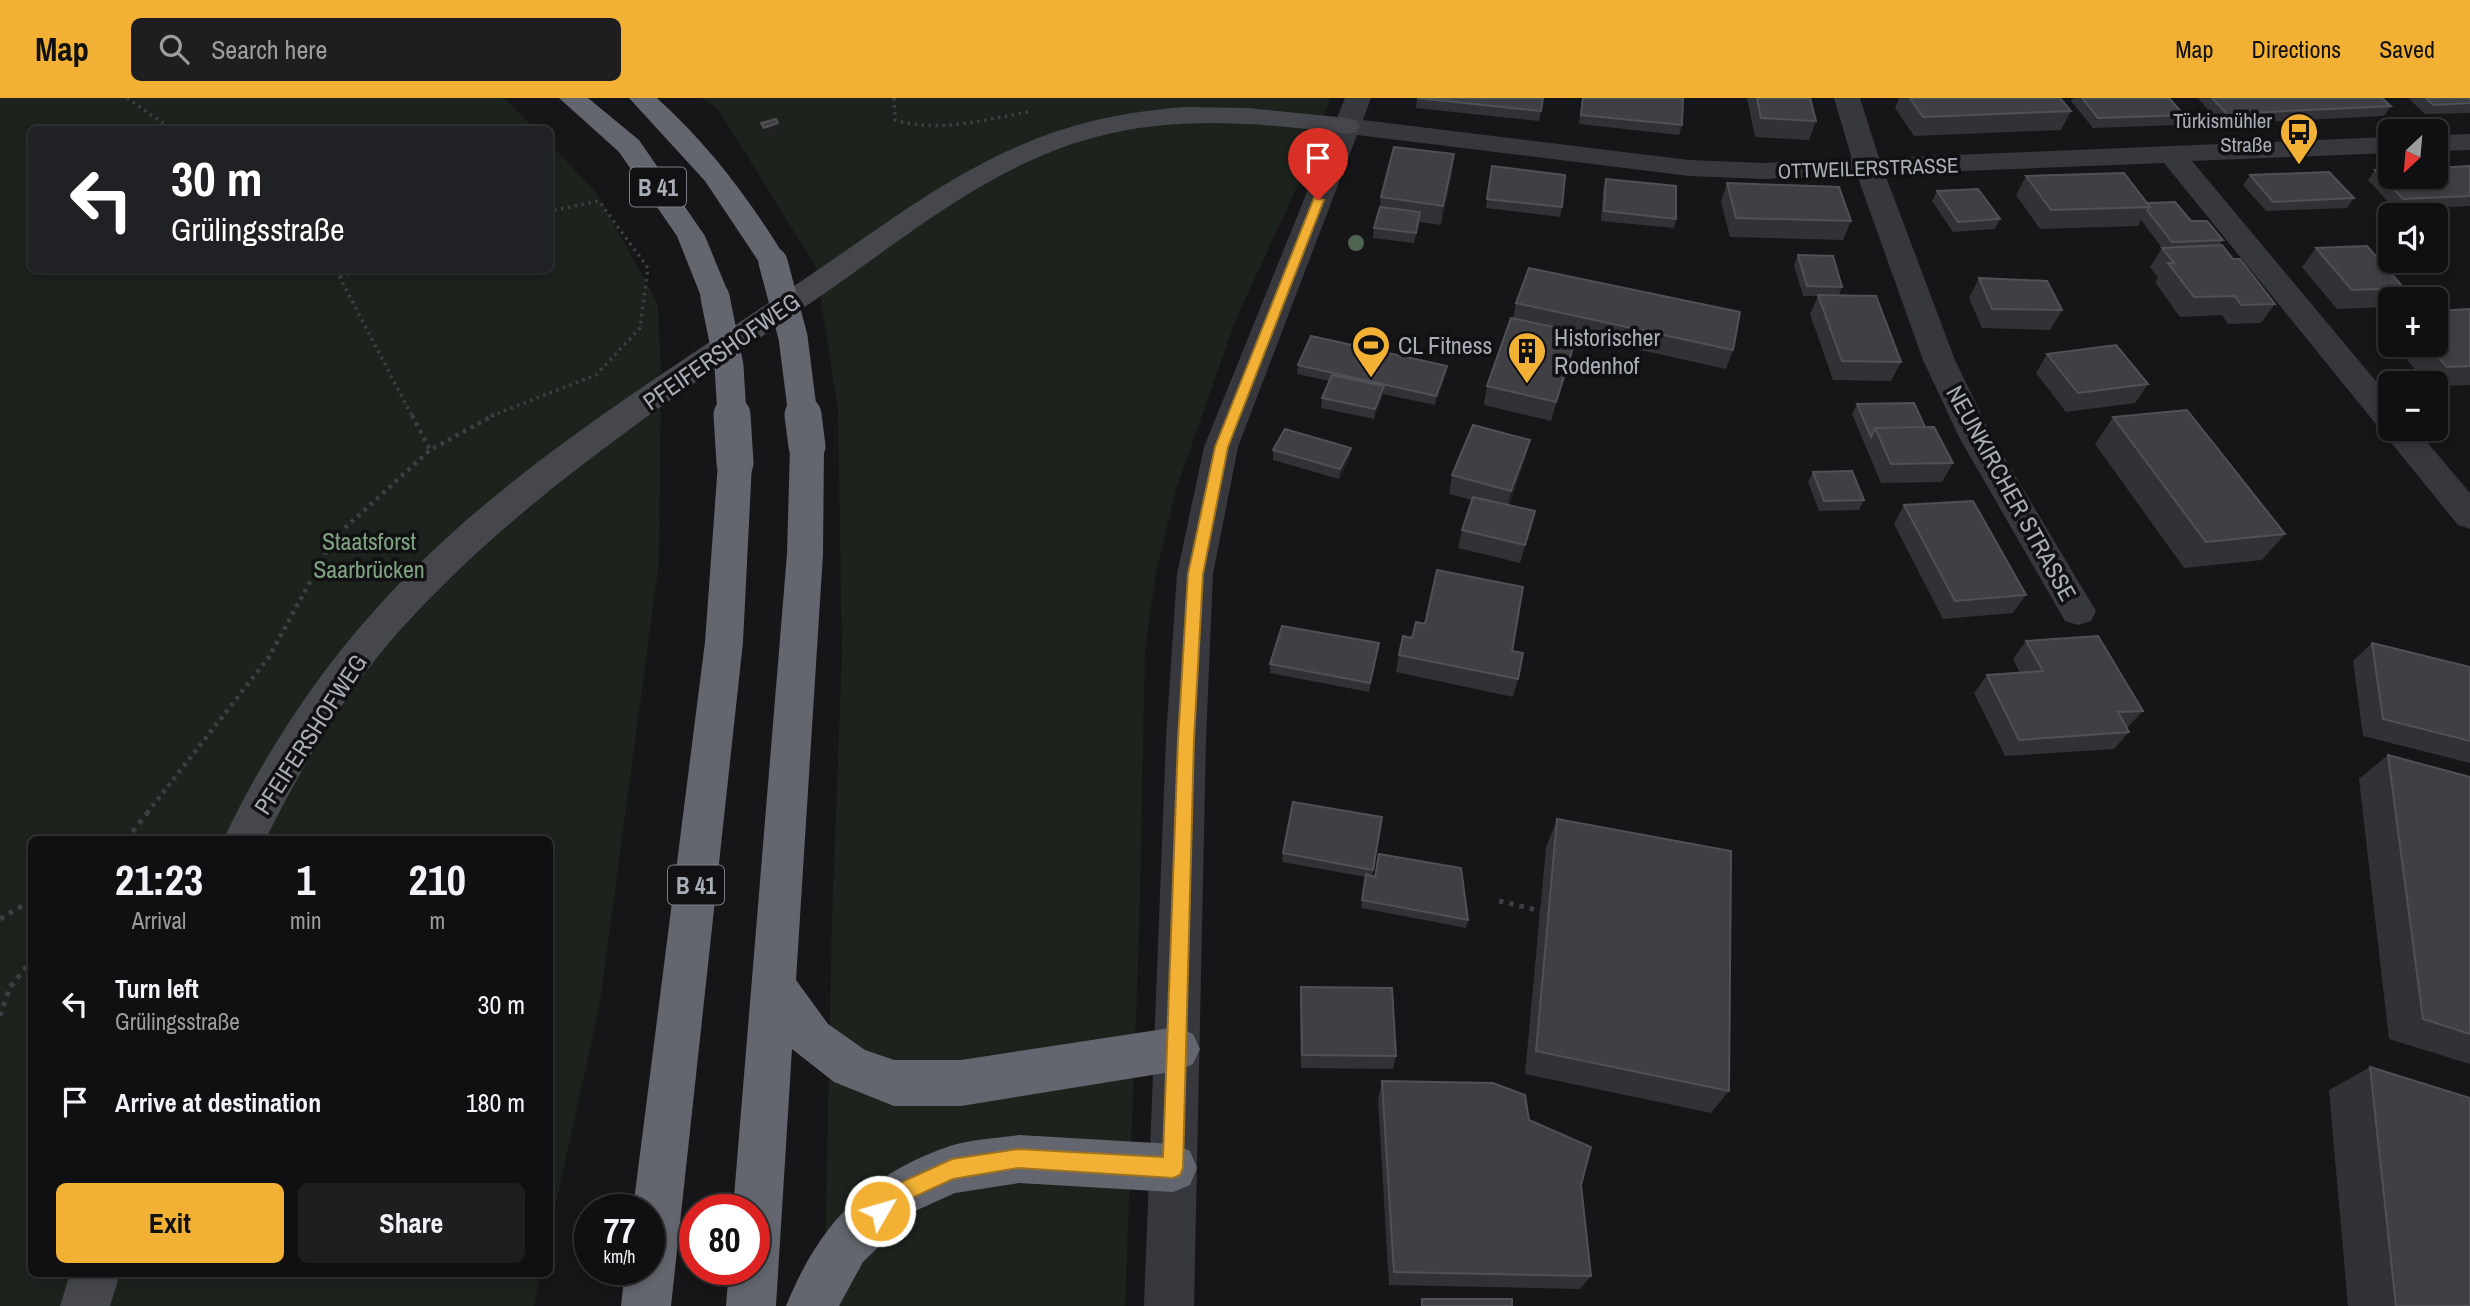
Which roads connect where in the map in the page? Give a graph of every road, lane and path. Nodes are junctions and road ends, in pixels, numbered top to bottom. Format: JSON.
{"nodes":[{"id":1,"x":127,"y":98,"type":"edge"},
{"id":2,"x":572,"y":98,"type":"edge"},
{"id":3,"x":642,"y":98,"type":"edge"},
{"id":4,"x":894,"y":98,"type":"edge"},
{"id":5,"x":1847,"y":98,"type":"edge"},
{"id":6,"x":1029,"y":111,"type":"dead end"},
{"id":7,"x":1353,"y":112,"type":"edge"},
{"id":8,"x":167,"y":126,"type":"edge"},
{"id":9,"x":2470,"y":142,"type":"edge"},
{"id":10,"x":2448,"y":143,"type":"edge"},
{"id":11,"x":2378,"y":146,"type":"edge"},
{"id":12,"x":2173,"y":156,"type":"junction"},
{"id":13,"x":1869,"y":169,"type":"junction"},
{"id":14,"x":553,"y":210,"type":"edge"},
{"id":15,"x":338,"y":273,"type":"edge"},
{"id":16,"x":351,"y":273,"type":"edge"},
{"id":17,"x":340,"y":277,"type":"junction"},
{"id":18,"x":2378,"y":404,"type":"edge"},
{"id":19,"x":2408,"y":441,"type":"edge"},
{"id":20,"x":430,"y":450,"type":"junction"},
{"id":21,"x":2470,"y":516,"type":"edge"},
{"id":22,"x":2078,"y":611,"type":"dead end"},
{"id":23,"x":129,"y":836,"type":"edge"},
{"id":24,"x":246,"y":836,"type":"edge"},
{"id":25,"x":1499,"y":901,"type":"dead end"},
{"id":26,"x":28,"y":903,"type":"edge"},
{"id":27,"x":1541,"y":911,"type":"dead end"},
{"id":28,"x":0,"y":919,"type":"edge"},
{"id":29,"x":28,"y":965,"type":"edge"},
{"id":30,"x":773,"y":984,"type":"junction"},
{"id":31,"x":0,"y":1016,"type":"edge"},
{"id":32,"x":1177,"y":1049,"type":"junction"},
{"id":33,"x":1173,"y":1168,"type":"junction"},
{"id":34,"x":758,"y":1194,"type":"edge"},
{"id":35,"x":94,"y":1277,"type":"edge"},
{"id":36,"x":753,"y":1285,"type":"edge"},
{"id":37,"x":85,"y":1306,"type":"edge"},
{"id":38,"x":646,"y":1306,"type":"edge"},
{"id":39,"x":751,"y":1306,"type":"edge"},
{"id":40,"x":811,"y":1306,"type":"edge"},
{"id":41,"x":1169,"y":1306,"type":"edge"}],
"edges":[{"from":1,"to":8,"type":"path"},
{"from":2,"to":38,"type":"highway","number":"B 41","bridge":true},
{"from":3,"to":30,"type":"highway","number":"B 41","bridge":true},
{"from":4,"to":6,"type":"path"},
{"from":5,"to":13,"type":"street","name":"NEUNKIRCHER STRASSE"},
{"from":7,"to":13,"type":"street","name":"OTTWEILERSTRASSE"},
{"from":7,"to":24,"type":"street","name":"PFEIFERSHOFWEG"},
{"from":7,"to":32,"type":"street"},
{"from":9,"to":10,"type":"street"},
{"from":11,"to":12,"type":"street","name":"OTTWEILERSTRASSE"},
{"from":12,"to":13,"type":"street","name":"OTTWEILERSTRASSE"},
{"from":12,"to":18,"type":"street"},
{"from":13,"to":22,"type":"street","name":"NEUNKIRCHER STRASSE"},
{"from":14,"to":20,"type":"path"},
{"from":15,"to":17,"type":"path"},
{"from":16,"to":17,"type":"path"},
{"from":17,"to":20,"type":"path"},
{"from":19,"to":21,"type":"street"},
{"from":20,"to":23,"type":"path"},
{"from":25,"to":27,"type":"path"},
{"from":26,"to":28,"type":"path"},
{"from":29,"to":31,"type":"path"},
{"from":30,"to":32,"type":"highway"},
{"from":30,"to":34,"type":"highway","number":"B 41"},
{"from":32,"to":33,"type":"street"},
{"from":33,"to":40,"type":"highway"},
{"from":33,"to":41,"type":"street"},
{"from":35,"to":37,"type":"street"},
{"from":36,"to":39,"type":"highway"}]}
